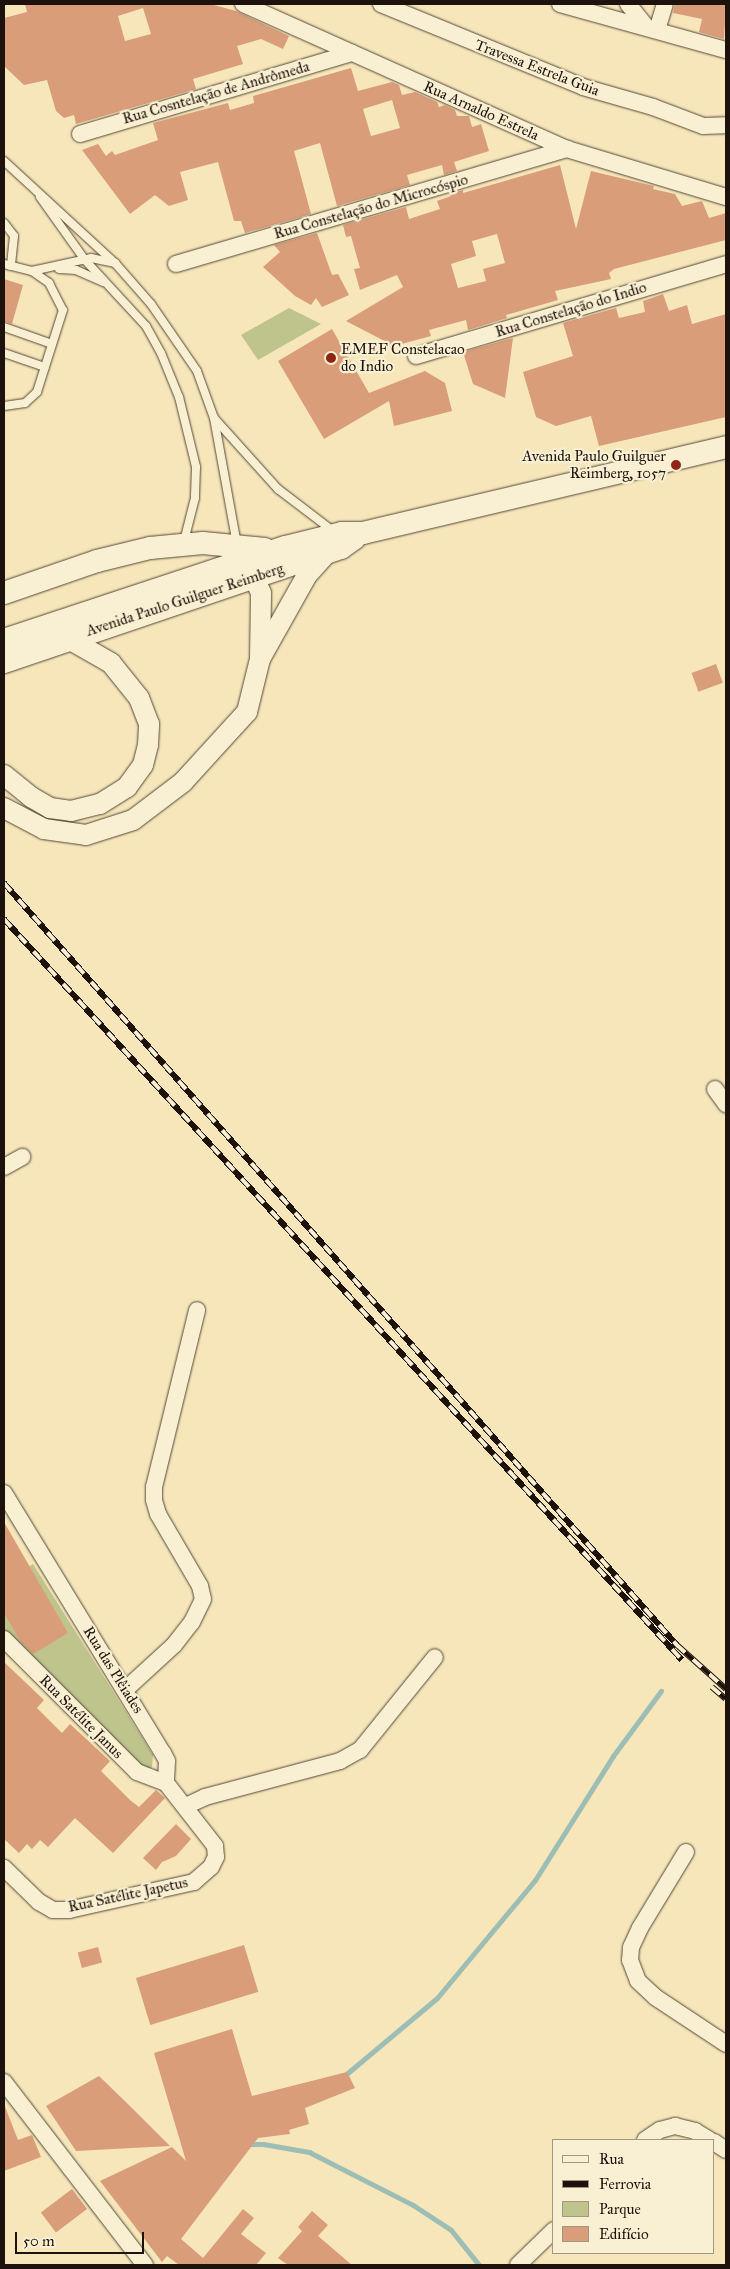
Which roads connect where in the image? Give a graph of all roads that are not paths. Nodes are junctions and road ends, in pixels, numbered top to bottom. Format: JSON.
{"nodes":[{"id":1,"x":243,"y":4,"type":"edge"},
{"id":2,"x":381,"y":4,"type":"edge"},
{"id":3,"x":560,"y":4,"type":"edge"},
{"id":4,"x":628,"y":4,"type":"edge"},
{"id":5,"x":665,"y":4,"type":"edge"},
{"id":6,"x":652,"y":28,"type":"junction"},
{"id":7,"x":726,"y":50,"type":"edge"},
{"id":8,"x":352,"y":53,"type":"junction"},
{"id":9,"x":726,"y":125,"type":"edge"},
{"id":10,"x":80,"y":134,"type":"dead end"},
{"id":11,"x":567,"y":150,"type":"junction"},
{"id":12,"x":4,"y":161,"type":"edge"},
{"id":13,"x":32,"y":185,"type":"junction"},
{"id":14,"x":726,"y":197,"type":"edge"},
{"id":15,"x":4,"y":223,"type":"edge"},
{"id":16,"x":85,"y":260,"type":"junction"},
{"id":17,"x":115,"y":263,"type":"junction"},
{"id":18,"x":176,"y":264,"type":"dead end"},
{"id":19,"x":726,"y":264,"type":"edge"},
{"id":20,"x":7,"y":265,"type":"edge"},
{"id":21,"x":50,"y":269,"type":"junction"},
{"id":22,"x":32,"y":271,"type":"junction"},
{"id":23,"x":109,"y":285,"type":"junction"},
{"id":24,"x":4,"y":327,"type":"edge"},
{"id":25,"x":52,"y":344,"type":"junction"},
{"id":26,"x":4,"y":353,"type":"edge"},
{"id":27,"x":416,"y":356,"type":"dead end"},
{"id":28,"x":45,"y":367,"type":"junction"},
{"id":29,"x":4,"y":406,"type":"edge"},
{"id":30,"x":214,"y":418,"type":"junction"},
{"id":31,"x":726,"y":447,"type":"edge"},
{"id":32,"x":332,"y":543,"type":"junction"},
{"id":33,"x":182,"y":545,"type":"junction"},
{"id":34,"x":245,"y":561,"type":"junction"},
{"id":35,"x":4,"y":593,"type":"edge"},
{"id":36,"x":59,"y":635,"type":"junction"},
{"id":37,"x":4,"y":640,"type":"edge"},
{"id":38,"x":260,"y":659,"type":"junction"},
{"id":39,"x":4,"y":662,"type":"edge"},
{"id":40,"x":4,"y":775,"type":"edge"},
{"id":41,"x":4,"y":808,"type":"edge"},
{"id":42,"x":715,"y":1090,"type":"dead end"},
{"id":43,"x":726,"y":1104,"type":"edge"},
{"id":44,"x":22,"y":1157,"type":"dead end"},
{"id":45,"x":4,"y":1166,"type":"edge"},
{"id":46,"x":197,"y":1310,"type":"dead end"},
{"id":47,"x":4,"y":1493,"type":"edge"},
{"id":48,"x":4,"y":1639,"type":"edge"},
{"id":49,"x":435,"y":1657,"type":"dead end"},
{"id":50,"x":126,"y":1689,"type":"junction"},
{"id":51,"x":166,"y":1783,"type":"junction"},
{"id":52,"x":186,"y":1806,"type":"junction"},
{"id":53,"x":686,"y":1852,"type":"dead end"},
{"id":54,"x":4,"y":1868,"type":"edge"},
{"id":55,"x":726,"y":2044,"type":"edge"},
{"id":56,"x":4,"y":2082,"type":"edge"},
{"id":57,"x":646,"y":2139,"type":"edge"},
{"id":58,"x":708,"y":2139,"type":"edge"},
{"id":59,"x":715,"y":2143,"type":"edge"},
{"id":60,"x":726,"y":2150,"type":"edge"},
{"id":61,"x":552,"y":2232,"type":"edge"},
{"id":62,"x":145,"y":2265,"type":"edge"},
{"id":63,"x":518,"y":2265,"type":"edge"}],
"edges":[{"from":1,"to":8,"type":"street","name":"Rua Arnaldo Estrela"},
{"from":2,"to":9,"type":"street","name":"Travessa Estrela Guia"},
{"from":3,"to":6,"type":"street"},
{"from":4,"to":6,"type":"street"},
{"from":5,"to":6,"type":"street"},
{"from":6,"to":7,"type":"street"},
{"from":8,"to":10,"type":"street","name":"Rua Cosntelação de Andrômeda"},
{"from":8,"to":11,"type":"street","name":"Rua Arnaldo Estrela"},
{"from":11,"to":14,"type":"street","name":"Rua Arnaldo Estrela"},
{"from":11,"to":18,"type":"street","name":"Rua Constelação do Microcóspio"},
{"from":12,"to":13,"type":"lane"},
{"from":13,"to":16,"type":"lane"},
{"from":13,"to":17,"type":"lane"},
{"from":15,"to":20,"type":"lane"},
{"from":16,"to":17,"type":"lane"},
{"from":16,"to":21,"type":"lane"},
{"from":16,"to":23,"type":"lane"},
{"from":17,"to":30,"type":"lane"},
{"from":19,"to":27,"type":"street","name":"Rua Constelação do Indio"},
{"from":20,"to":22,"type":"lane"},
{"from":21,"to":22,"type":"lane"},
{"from":21,"to":23,"type":"lane"},
{"from":22,"to":25,"type":"lane"},
{"from":23,"to":33,"type":"lane"},
{"from":24,"to":25,"type":"lane"},
{"from":25,"to":28,"type":"lane"},
{"from":26,"to":28,"type":"lane"},
{"from":28,"to":29,"type":"lane"},
{"from":30,"to":32,"type":"lane"},
{"from":30,"to":34,"type":"lane"},
{"from":31,"to":32,"type":"main road","name":"Avenida Paulo Guilguer Reimberg"},
{"from":32,"to":34,"type":"main road","name":"Avenida Paulo Guilguer Reimberg"},
{"from":32,"to":34,"type":"main road","name":"Avenida Paulo Guilguer Reimberg"},
{"from":32,"to":38,"type":"street"},
{"from":33,"to":34,"type":"main road"},
{"from":33,"to":35,"type":"main road"},
{"from":34,"to":36,"type":"main road","name":"Avenida Paulo Guilguer Reimberg"},
{"from":34,"to":38,"type":"street"},
{"from":36,"to":37,"type":"main road","name":"Avenida Paulo Guilguer Reimberg"},
{"from":36,"to":39,"type":"main road","name":"Avenida Paulo Guilguer Reimberg"},
{"from":36,"to":40,"type":"street"},
{"from":38,"to":41,"type":"street"},
{"from":42,"to":43,"type":"street"},
{"from":44,"to":45,"type":"street"},
{"from":46,"to":50,"type":"street"},
{"from":47,"to":50,"type":"street","name":"Rua das Plêiades"},
{"from":48,"to":51,"type":"street","name":"Rua Satélite Janus"},
{"from":49,"to":52,"type":"street"},
{"from":50,"to":51,"type":"street","name":"Rua das Plêiades"},
{"from":51,"to":52,"type":"street"},
{"from":52,"to":54,"type":"street","name":"Rua Satélite Japetus"},
{"from":53,"to":55,"type":"street"},
{"from":56,"to":62,"type":"street"},
{"from":57,"to":58,"type":"street"},
{"from":59,"to":60,"type":"street"},
{"from":61,"to":63,"type":"street"}]}
